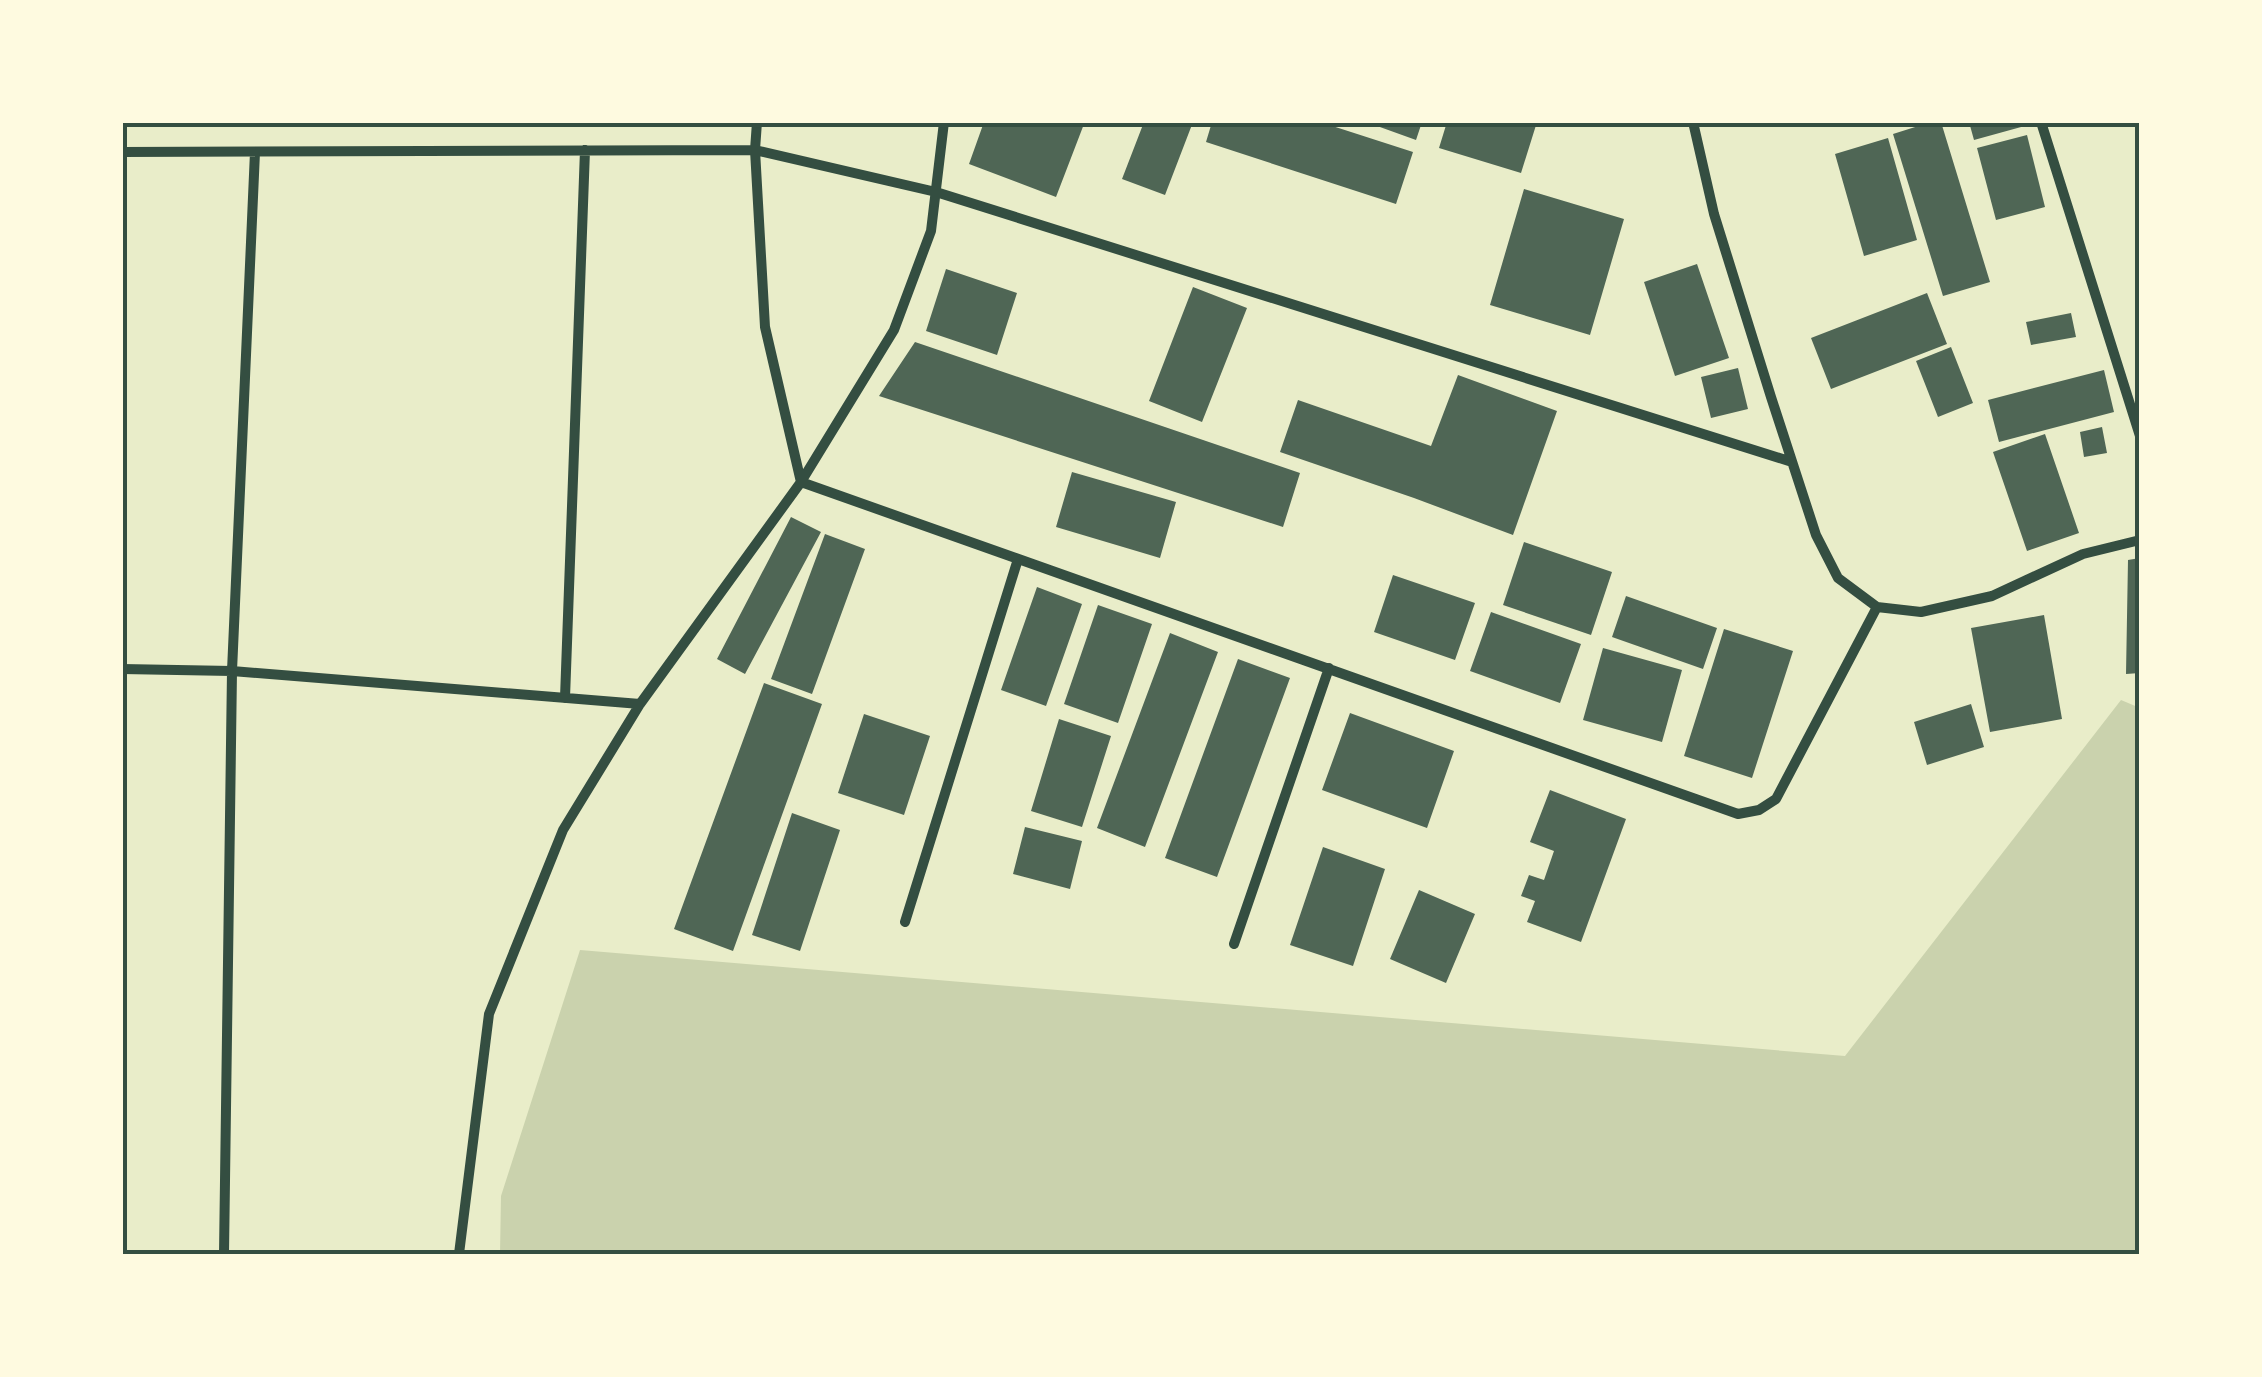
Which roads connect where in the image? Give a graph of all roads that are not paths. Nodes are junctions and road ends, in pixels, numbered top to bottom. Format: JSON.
{"nodes":[{"id":1,"x":757,"y":122,"type":"edge"},
{"id":2,"x":944,"y":122,"type":"edge"},
{"id":3,"x":1693,"y":122,"type":"edge"},
{"id":4,"x":2041,"y":122,"type":"edge"},
{"id":5,"x":585,"y":150,"type":"junction"},
{"id":6,"x":755,"y":150,"type":"junction"},
{"id":7,"x":122,"y":152,"type":"edge"},
{"id":8,"x":255,"y":152,"type":"junction"},
{"id":9,"x":936,"y":192,"type":"junction"},
{"id":10,"x":2140,"y":436,"type":"edge"},
{"id":11,"x":1792,"y":462,"type":"junction"},
{"id":12,"x":802,"y":482,"type":"junction"},
{"id":13,"x":2140,"y":540,"type":"edge"},
{"id":14,"x":1018,"y":558,"type":"junction"},
{"id":15,"x":1877,"y":607,"type":"junction"},
{"id":16,"x":122,"y":668,"type":"edge"},
{"id":17,"x":1329,"y":668,"type":"junction"},
{"id":18,"x":232,"y":671,"type":"junction"},
{"id":19,"x":565,"y":698,"type":"junction"},
{"id":20,"x":640,"y":704,"type":"junction"},
{"id":21,"x":904,"y":922,"type":"dead end"},
{"id":22,"x":1234,"y":944,"type":"dead end"},
{"id":23,"x":224,"y":1254,"type":"edge"},
{"id":24,"x":459,"y":1254,"type":"edge"}],
"edges":[{"from":1,"to":6,"type":"street"},
{"from":2,"to":9,"type":"street"},
{"from":3,"to":11,"type":"street"},
{"from":4,"to":10,"type":"street"},
{"from":5,"to":6,"type":"street"},
{"from":5,"to":8,"type":"street"},
{"from":5,"to":19,"type":"street"},
{"from":6,"to":9,"type":"street"},
{"from":6,"to":12,"type":"street"},
{"from":7,"to":8,"type":"street"},
{"from":8,"to":18,"type":"street"},
{"from":9,"to":11,"type":"street"},
{"from":9,"to":12,"type":"street"},
{"from":11,"to":15,"type":"street"},
{"from":12,"to":14,"type":"street"},
{"from":12,"to":20,"type":"street"},
{"from":13,"to":15,"type":"street"},
{"from":14,"to":17,"type":"street"},
{"from":14,"to":21,"type":"street"},
{"from":15,"to":17,"type":"street"},
{"from":16,"to":18,"type":"street"},
{"from":17,"to":22,"type":"street"},
{"from":18,"to":19,"type":"street"},
{"from":18,"to":23,"type":"street"},
{"from":19,"to":20,"type":"street"},
{"from":20,"to":24,"type":"street"}]}
